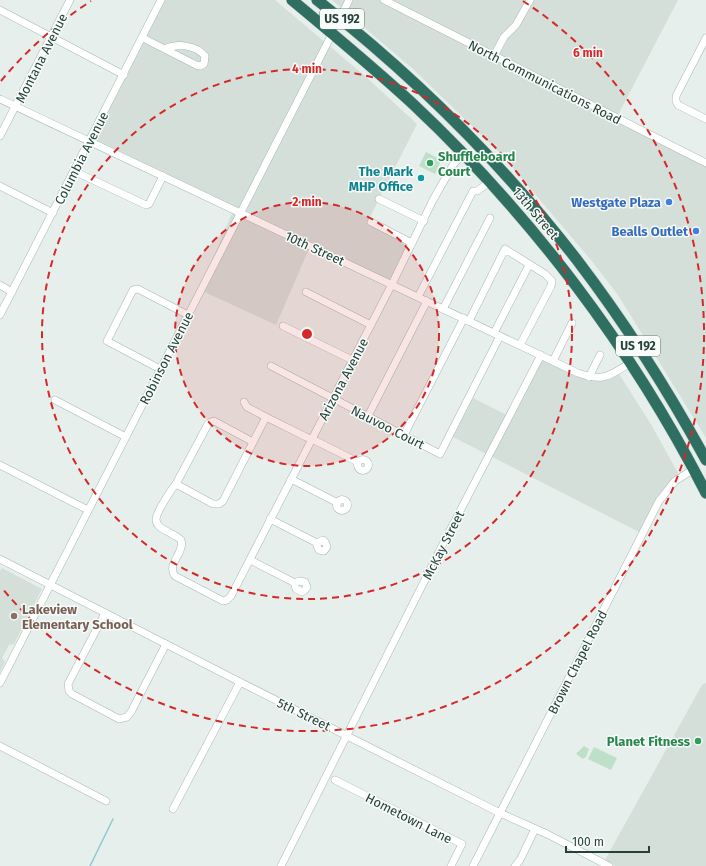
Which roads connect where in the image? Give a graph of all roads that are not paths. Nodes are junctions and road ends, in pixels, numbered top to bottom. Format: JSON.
{"nodes":[{"id":1,"x":70,"y":0,"type":"edge"},
{"id":2,"x":161,"y":0,"type":"edge"},
{"id":3,"x":292,"y":0,"type":"edge"},
{"id":4,"x":300,"y":0,"type":"edge"},
{"id":5,"x":317,"y":0,"type":"edge"},
{"id":6,"x":349,"y":0,"type":"edge"},
{"id":7,"x":384,"y":0,"type":"edge"},
{"id":8,"x":530,"y":0,"type":"edge"},
{"id":9,"x":0,"y":10,"type":"edge"},
{"id":10,"x":340,"y":18,"type":"junction"},
{"id":11,"x":332,"y":34,"type":"junction"},
{"id":12,"x":52,"y":37,"type":"junction"},
{"id":13,"x":143,"y":38,"type":"junction"},
{"id":14,"x":706,"y":38,"type":"edge"},
{"id":15,"x":165,"y":49,"type":"junction"},
{"id":16,"x":494,"y":56,"type":"junction"},
{"id":17,"x":124,"y":74,"type":"junction"},
{"id":18,"x":425,"y":94,"type":"junction"},
{"id":19,"x":0,"y":99,"type":"edge"},
{"id":20,"x":414,"y":105,"type":"junction"},
{"id":21,"x":15,"y":107,"type":"junction"},
{"id":22,"x":706,"y":119,"type":"edge"},
{"id":23,"x":0,"y":136,"type":"edge"},
{"id":24,"x":90,"y":141,"type":"junction"},
{"id":25,"x":474,"y":142,"type":"junction"},
{"id":26,"x":463,"y":154,"type":"junction"},
{"id":27,"x":706,"y":163,"type":"edge"},
{"id":28,"x":74,"y":171,"type":"junction"},
{"id":29,"x":502,"y":172,"type":"junction"},
{"id":30,"x":163,"y":176,"type":"junction"},
{"id":31,"x":490,"y":182,"type":"junction"},
{"id":32,"x":0,"y":186,"type":"edge"},
{"id":33,"x":379,"y":199,"type":"dead end"},
{"id":34,"x":53,"y":213,"type":"junction"},
{"id":35,"x":240,"y":213,"type":"junction"},
{"id":36,"x":490,"y":218,"type":"dead end"},
{"id":37,"x":424,"y":221,"type":"junction"},
{"id":38,"x":371,"y":222,"type":"dead end"},
{"id":39,"x":412,"y":243,"type":"junction"},
{"id":40,"x":529,"y":265,"type":"junction"},
{"id":41,"x":392,"y":284,"type":"junction"},
{"id":42,"x":0,"y":286,"type":"edge"},
{"id":43,"x":12,"y":292,"type":"junction"},
{"id":44,"x":306,"y":292,"type":"dead end"},
{"id":45,"x":418,"y":297,"type":"junction"},
{"id":46,"x":427,"y":301,"type":"junction"},
{"id":47,"x":443,"y":309,"type":"junction"},
{"id":48,"x":0,"y":315,"type":"edge"},
{"id":49,"x":188,"y":315,"type":"junction"},
{"id":50,"x":466,"y":320,"type":"junction"},
{"id":51,"x":572,"y":323,"type":"dead end"},
{"id":52,"x":371,"y":325,"type":"junction"},
{"id":53,"x":283,"y":326,"type":"dead end"},
{"id":54,"x":497,"y":334,"type":"junction"},
{"id":55,"x":520,"y":345,"type":"junction"},
{"id":56,"x":600,"y":355,"type":"dead end"},
{"id":57,"x":541,"y":356,"type":"junction"},
{"id":58,"x":352,"y":360,"type":"junction"},
{"id":59,"x":553,"y":361,"type":"junction"},
{"id":60,"x":630,"y":363,"type":"junction"},
{"id":61,"x":271,"y":366,"type":"dead end"},
{"id":62,"x":160,"y":369,"type":"junction"},
{"id":63,"x":589,"y":377,"type":"junction"},
{"id":64,"x":332,"y":399,"type":"junction"},
{"id":65,"x":55,"y":400,"type":"dead end"},
{"id":66,"x":244,"y":402,"type":"dead end"},
{"id":67,"x":368,"y":416,"type":"junction"},
{"id":68,"x":266,"y":417,"type":"junction"},
{"id":69,"x":404,"y":435,"type":"junction"},
{"id":70,"x":126,"y":437,"type":"junction"},
{"id":71,"x":311,"y":439,"type":"junction"},
{"id":72,"x":253,"y":442,"type":"junction"},
{"id":73,"x":706,"y":460,"type":"edge"},
{"id":74,"x":358,"y":462,"type":"dead end"},
{"id":75,"x":0,"y":465,"type":"edge"},
{"id":76,"x":694,"y":468,"type":"junction"},
{"id":77,"x":291,"y":478,"type":"junction"},
{"id":78,"x":176,"y":484,"type":"junction"},
{"id":79,"x":706,"y":493,"type":"edge"},
{"id":80,"x":338,"y":503,"type":"dead end"},
{"id":81,"x":88,"y":510,"type":"junction"},
{"id":82,"x":270,"y":519,"type":"junction"},
{"id":83,"x":317,"y":542,"type":"dead end"},
{"id":84,"x":0,"y":559,"type":"edge"},
{"id":85,"x":250,"y":560,"type":"junction"},
{"id":86,"x":295,"y":583,"type":"dead end"},
{"id":87,"x":50,"y":585,"type":"junction"},
{"id":88,"x":105,"y":613,"type":"junction"},
{"id":89,"x":166,"y":644,"type":"junction"},
{"id":90,"x":0,"y":682,"type":"edge"},
{"id":91,"x":240,"y":682,"type":"junction"},
{"id":92,"x":347,"y":735,"type":"junction"},
{"id":93,"x":0,"y":746,"type":"edge"},
{"id":94,"x":335,"y":780,"type":"dead end"},
{"id":95,"x":106,"y":801,"type":"dead end"},
{"id":96,"x":173,"y":809,"type":"dead end"},
{"id":97,"x":500,"y":813,"type":"junction"},
{"id":98,"x":536,"y":829,"type":"junction"},
{"id":99,"x":475,"y":865,"type":"edge"},
{"id":100,"x":281,"y":866,"type":"edge"},
{"id":101,"x":451,"y":866,"type":"edge"},
{"id":102,"x":514,"y":866,"type":"edge"},
{"id":103,"x":609,"y":866,"type":"edge"}],
"edges":[{"from":1,"to":12,"type":"street","name":"Montana Avenue"},
{"from":2,"to":13,"type":"street","name":"Columbia Avenue"},
{"from":3,"to":11,"type":"highway","name":"13th Street","number":"US 192"},
{"from":4,"to":10,"type":"highway"},
{"from":5,"to":10,"type":"highway","name":"13th Street","number":"US 192"},
{"from":6,"to":10,"type":"street"},
{"from":7,"to":16,"type":"street","name":"North Communications Road"},
{"from":8,"to":16,"type":"street"},
{"from":9,"to":12,"type":"street"},
{"from":10,"to":18,"type":"highway","name":"13th Street","number":"US 192"},
{"from":11,"to":18,"type":"highway"},
{"from":11,"to":20,"type":"highway","name":"13th Street","number":"US 192"},
{"from":11,"to":35,"type":"street","name":"Robinson Avenue"},
{"from":12,"to":17,"type":"street"},
{"from":12,"to":21,"type":"street","name":"Montana Avenue"},
{"from":13,"to":15,"type":"street"},
{"from":13,"to":17,"type":"street","name":"Columbia Avenue"},
{"from":14,"to":22,"type":"street"},
{"from":15,"to":15,"type":"street"},
{"from":16,"to":27,"type":"street","name":"North Communications Road"},
{"from":17,"to":24,"type":"street","name":"Columbia Avenue"},
{"from":18,"to":25,"type":"highway","name":"13th Street","number":"US 192"},
{"from":19,"to":21,"type":"street","name":"10th Street"},
{"from":20,"to":25,"type":"highway"},
{"from":20,"to":26,"type":"highway","name":"13th Street","number":"US 192"},
{"from":21,"to":23,"type":"street","name":"Montana Avenue"},
{"from":21,"to":24,"type":"street","name":"10th Street"},
{"from":24,"to":28,"type":"street","name":"Columbia Avenue"},
{"from":24,"to":30,"type":"street","name":"10th Street"},
{"from":25,"to":29,"type":"highway","name":"13th Street","number":"US 192"},
{"from":26,"to":29,"type":"highway"},
{"from":26,"to":31,"type":"highway","name":"13th Street","number":"US 192"},
{"from":26,"to":37,"type":"street","name":"Arizona Avenue"},
{"from":28,"to":30,"type":"street"},
{"from":28,"to":34,"type":"street","name":"Columbia Avenue"},
{"from":29,"to":73,"type":"highway","name":"13th Street","number":"US 192"},
{"from":30,"to":35,"type":"street","name":"10th Street"},
{"from":31,"to":45,"type":"street"},
{"from":31,"to":60,"type":"highway","name":"13th Street","number":"US 192"},
{"from":32,"to":34,"type":"street"},
{"from":33,"to":37,"type":"street"},
{"from":34,"to":43,"type":"street","name":"Columbia Avenue"},
{"from":35,"to":41,"type":"street","name":"10th Street"},
{"from":35,"to":49,"type":"street","name":"Robinson Avenue"},
{"from":36,"to":47,"type":"street"},
{"from":37,"to":39,"type":"street","name":"Arizona Avenue"},
{"from":38,"to":39,"type":"street"},
{"from":39,"to":41,"type":"street","name":"Arizona Avenue"},
{"from":40,"to":50,"type":"street"},
{"from":40,"to":54,"type":"street"},
{"from":40,"to":55,"type":"street"},
{"from":41,"to":45,"type":"street","name":"10th Street"},
{"from":41,"to":52,"type":"street","name":"Arizona Avenue"},
{"from":42,"to":43,"type":"street"},
{"from":43,"to":48,"type":"street","name":"Columbia Avenue"},
{"from":44,"to":52,"type":"street"},
{"from":45,"to":46,"type":"street","name":"10th Street"},
{"from":46,"to":47,"type":"street","name":"10th Street"},
{"from":46,"to":67,"type":"street"},
{"from":47,"to":50,"type":"street","name":"10th Street"},
{"from":49,"to":62,"type":"street","name":"Robinson Avenue"},
{"from":49,"to":62,"type":"street"},
{"from":50,"to":54,"type":"street","name":"10th Street"},
{"from":50,"to":69,"type":"street"},
{"from":51,"to":59,"type":"street"},
{"from":52,"to":58,"type":"street","name":"Arizona Avenue"},
{"from":53,"to":58,"type":"street"},
{"from":54,"to":55,"type":"street","name":"10th Street"},
{"from":54,"to":69,"type":"street","name":"Nauvoo Court"},
{"from":55,"to":57,"type":"street","name":"10th Street"},
{"from":56,"to":63,"type":"street"},
{"from":57,"to":59,"type":"street","name":"10th Street"},
{"from":57,"to":92,"type":"street","name":"McKay Street"},
{"from":58,"to":64,"type":"street","name":"Arizona Avenue"},
{"from":59,"to":63,"type":"street","name":"10th Street"},
{"from":60,"to":63,"type":"street","name":"10th Street"},
{"from":60,"to":76,"type":"highway","name":"13th Street","number":"US 192"},
{"from":61,"to":64,"type":"street","name":"Nauvoo Court"},
{"from":62,"to":70,"type":"street","name":"Robinson Avenue"},
{"from":64,"to":67,"type":"street","name":"Nauvoo Court"},
{"from":64,"to":71,"type":"street","name":"Arizona Avenue"},
{"from":65,"to":70,"type":"street"},
{"from":66,"to":68,"type":"street"},
{"from":67,"to":69,"type":"street","name":"Nauvoo Court"},
{"from":68,"to":71,"type":"street"},
{"from":68,"to":72,"type":"street"},
{"from":70,"to":81,"type":"street","name":"Robinson Avenue"},
{"from":71,"to":74,"type":"street"},
{"from":71,"to":77,"type":"street","name":"Arizona Avenue"},
{"from":72,"to":78,"type":"street"},
{"from":72,"to":78,"type":"street"},
{"from":75,"to":81,"type":"street"},
{"from":76,"to":79,"type":"highway","number":"US 192"},
{"from":76,"to":97,"type":"street","name":"Brown Chapel Road"},
{"from":77,"to":80,"type":"street"},
{"from":77,"to":82,"type":"street","name":"Arizona Avenue"},
{"from":78,"to":85,"type":"street","name":"Arizona Avenue"},
{"from":81,"to":87,"type":"street","name":"Robinson Avenue"},
{"from":82,"to":83,"type":"street"},
{"from":82,"to":85,"type":"street","name":"Arizona Avenue"},
{"from":84,"to":87,"type":"street","name":"5th Street"},
{"from":85,"to":86,"type":"street"},
{"from":87,"to":88,"type":"street","name":"5th Street"},
{"from":87,"to":90,"type":"street","name":"Robinson Avenue"},
{"from":88,"to":89,"type":"street","name":"5th Street"},
{"from":88,"to":89,"type":"street"},
{"from":89,"to":91,"type":"street","name":"5th Street"},
{"from":91,"to":92,"type":"street","name":"5th Street"},
{"from":91,"to":96,"type":"street"},
{"from":92,"to":97,"type":"street","name":"5th Street"},
{"from":92,"to":100,"type":"street","name":"McKay Street"},
{"from":93,"to":95,"type":"street"},
{"from":94,"to":101,"type":"street","name":"Hometown Lane"},
{"from":97,"to":98,"type":"street","name":"5th Street"},
{"from":97,"to":99,"type":"street","name":"Brown Chapel Road"},
{"from":98,"to":102,"type":"street"},
{"from":98,"to":103,"type":"street","name":"5th Street"}]}
